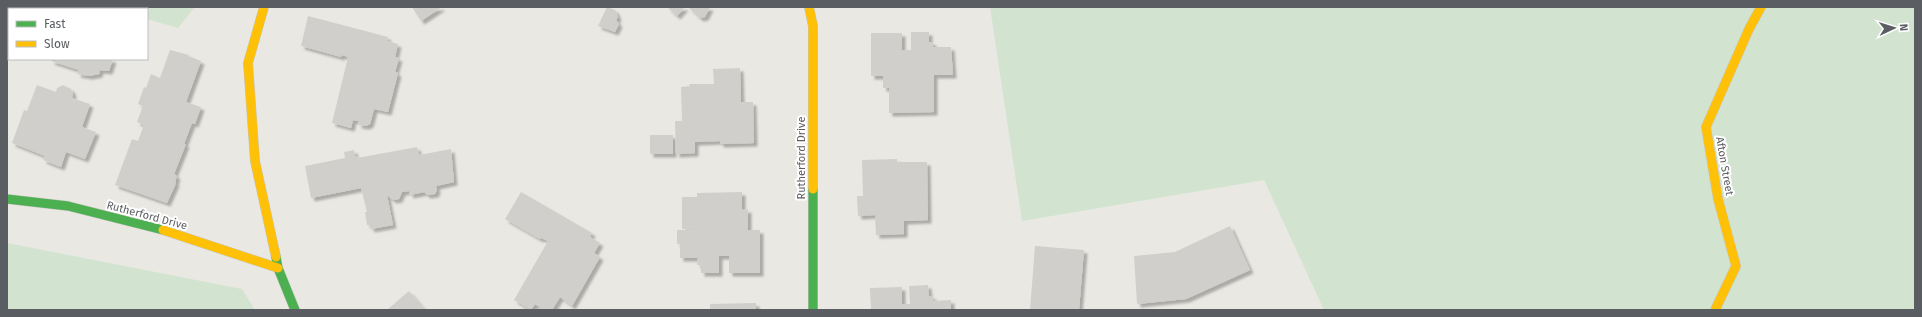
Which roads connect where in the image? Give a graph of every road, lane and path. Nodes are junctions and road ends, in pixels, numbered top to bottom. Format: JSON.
{"nodes":[{"id":1,"x":264,"y":7,"type":"edge"},
{"id":2,"x":809,"y":7,"type":"edge"},
{"id":3,"x":1761,"y":7,"type":"edge"},
{"id":4,"x":7,"y":199,"type":"edge"},
{"id":5,"x":278,"y":268,"type":"junction"},
{"id":6,"x":295,"y":310,"type":"edge"},
{"id":7,"x":813,"y":310,"type":"edge"},
{"id":8,"x":1715,"y":310,"type":"edge"}],
"edges":[{"from":1,"to":5,"type":"street"},
{"from":2,"to":7,"type":"street","name":"Rutherford Drive"},
{"from":3,"to":8,"type":"street","name":"Afton Street"},
{"from":4,"to":5,"type":"street","name":"Rutherford Drive"},
{"from":5,"to":6,"type":"street"}]}
